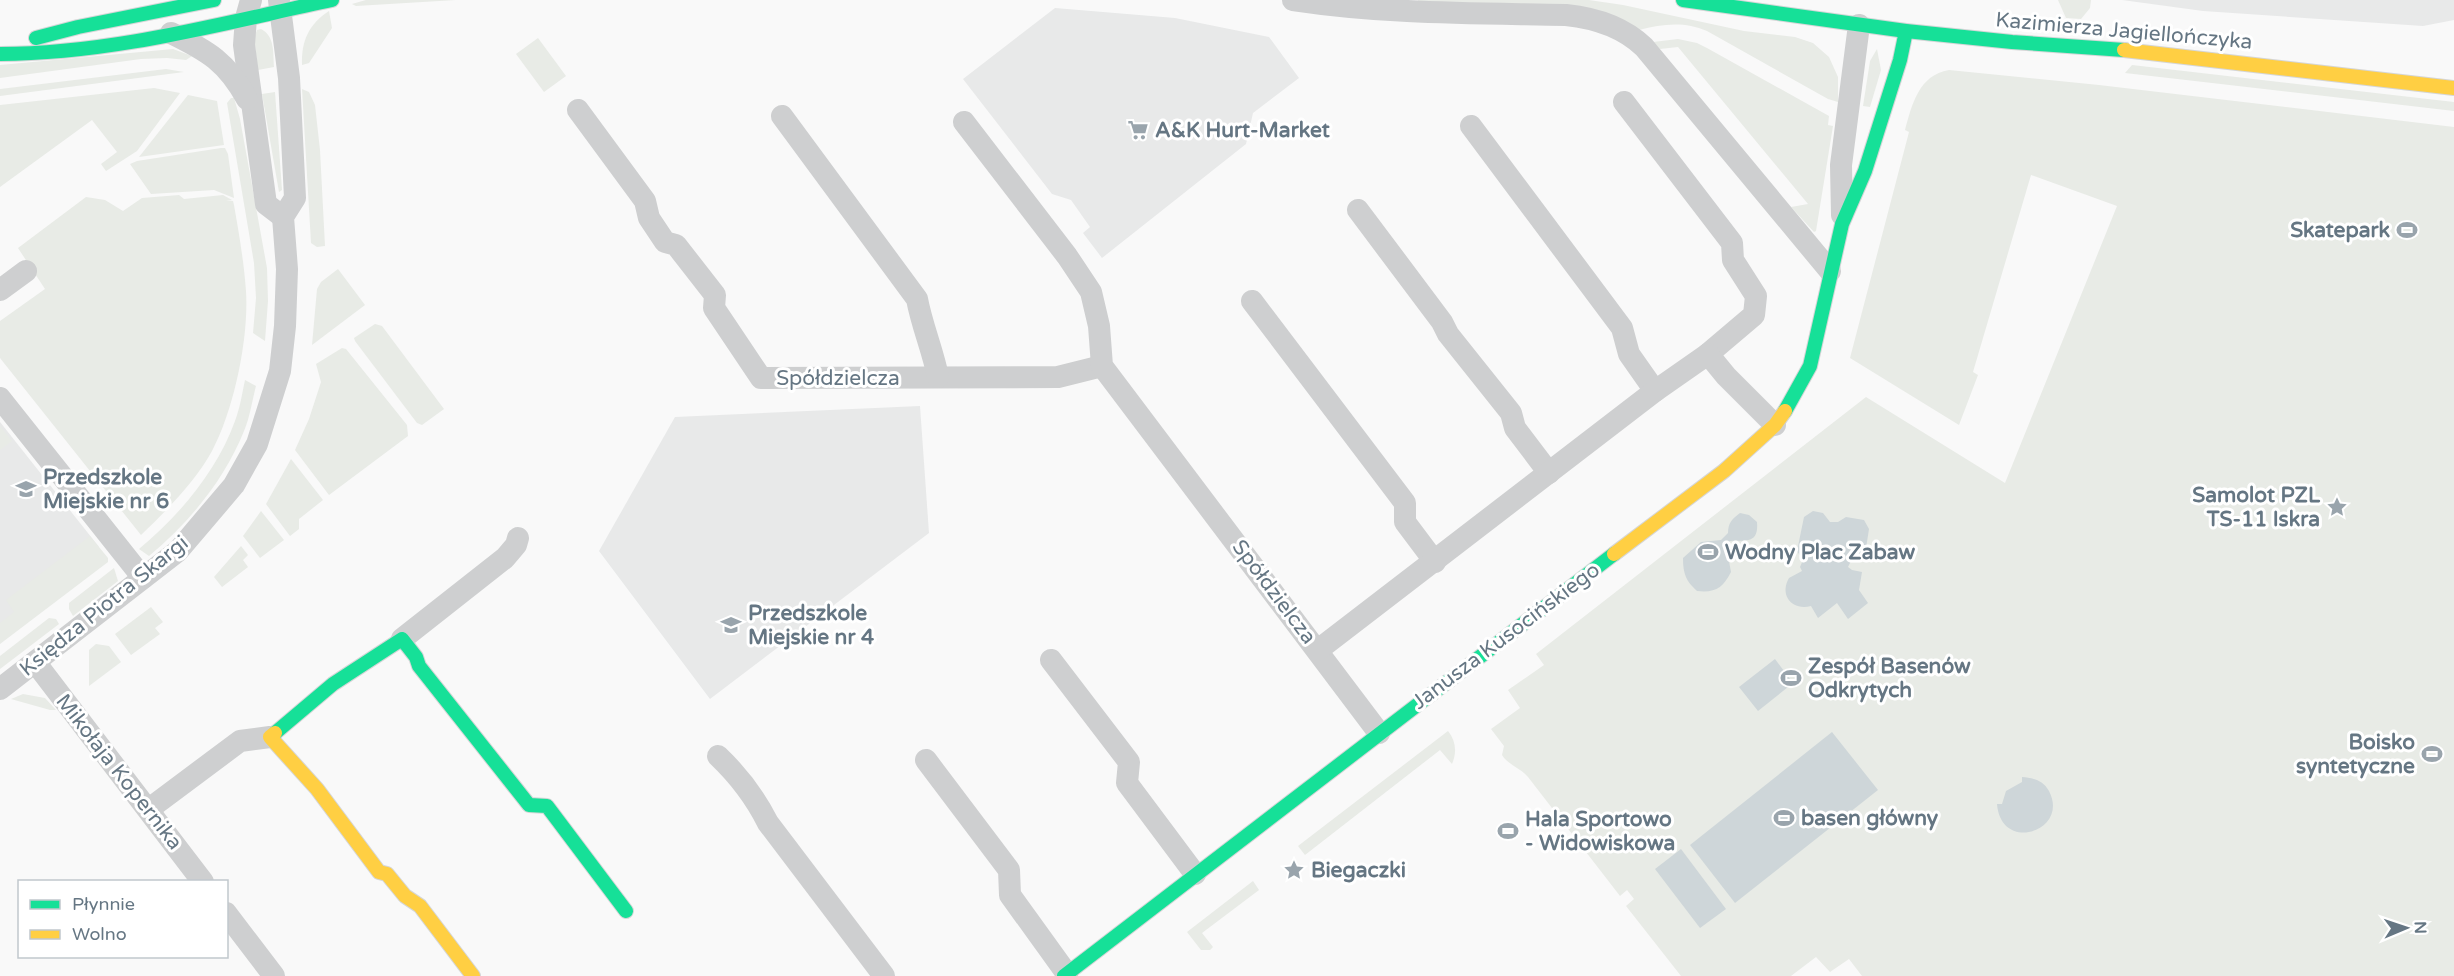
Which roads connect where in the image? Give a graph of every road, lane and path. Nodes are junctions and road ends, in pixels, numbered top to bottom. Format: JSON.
{"nodes":[{"id":1,"x":214,"y":0,"type":"edge"},
{"id":2,"x":332,"y":0,"type":"edge"},
{"id":3,"x":1293,"y":0,"type":"edge"},
{"id":4,"x":1683,"y":0,"type":"edge"},
{"id":5,"x":280,"y":5,"type":"edge"},
{"id":6,"x":249,"y":9,"type":"edge"},
{"id":7,"x":1859,"y":25,"type":"junction"},
{"id":8,"x":1906,"y":31,"type":"junction"},
{"id":9,"x":171,"y":33,"type":"junction"},
{"id":10,"x":0,"y":47,"type":"edge"},
{"id":11,"x":0,"y":54,"type":"edge"},
{"id":12,"x":2454,"y":88,"type":"edge"},
{"id":13,"x":1624,"y":102,"type":"dead end"},
{"id":14,"x":253,"y":109,"type":"junction"},
{"id":15,"x":578,"y":110,"type":"dead end"},
{"id":16,"x":782,"y":116,"type":"dead end"},
{"id":17,"x":964,"y":122,"type":"dead end"},
{"id":18,"x":1470,"y":126,"type":"dead end"},
{"id":19,"x":1358,"y":210,"type":"dead end"},
{"id":20,"x":283,"y":217,"type":"junction"},
{"id":21,"x":1842,"y":224,"type":"junction"},
{"id":22,"x":26,"y":271,"type":"dead end"},
{"id":23,"x":1830,"y":271,"type":"junction"},
{"id":24,"x":0,"y":290,"type":"edge"},
{"id":25,"x":1252,"y":301,"type":"dead end"},
{"id":26,"x":1708,"y":354,"type":"junction"},
{"id":27,"x":1102,"y":366,"type":"junction"},
{"id":28,"x":938,"y":377,"type":"junction"},
{"id":29,"x":1655,"y":391,"type":"junction"},
{"id":30,"x":0,"y":398,"type":"edge"},
{"id":31,"x":1775,"y":425,"type":"junction"},
{"id":32,"x":1549,"y":473,"type":"junction"},
{"id":33,"x":518,"y":537,"type":"dead end"},
{"id":34,"x":1435,"y":562,"type":"junction"},
{"id":35,"x":143,"y":578,"type":"junction"},
{"id":36,"x":402,"y":639,"type":"junction"},
{"id":37,"x":1318,"y":650,"type":"junction"},
{"id":38,"x":1051,"y":660,"type":"dead end"},
{"id":39,"x":35,"y":662,"type":"junction"},
{"id":40,"x":0,"y":689,"type":"edge"},
{"id":41,"x":1379,"y":733,"type":"junction"},
{"id":42,"x":270,"y":737,"type":"junction"},
{"id":43,"x":718,"y":756,"type":"dead end"},
{"id":44,"x":926,"y":760,"type":"dead end"},
{"id":45,"x":148,"y":809,"type":"junction"},
{"id":46,"x":1195,"y":874,"type":"junction"},
{"id":47,"x":201,"y":880,"type":"edge"},
{"id":48,"x":626,"y":911,"type":"dead end"},
{"id":49,"x":228,"y":916,"type":"edge"},
{"id":50,"x":1066,"y":975,"type":"edge"},
{"id":51,"x":274,"y":976,"type":"edge"},
{"id":52,"x":473,"y":976,"type":"edge"},
{"id":53,"x":884,"y":976,"type":"edge"}],
"edges":[{"from":1,"to":10,"type":"street"},
{"from":2,"to":5,"type":"street"},
{"from":3,"to":23,"type":"street"},
{"from":4,"to":7,"type":"street","name":"Kazimierza Jagiellończyka"},
{"from":5,"to":6,"type":"street"},
{"from":5,"to":20,"type":"street","name":"Księdza Piotra Skargi"},
{"from":6,"to":9,"type":"street"},
{"from":6,"to":14,"type":"street"},
{"from":7,"to":8,"type":"street","name":"Kazimierza Jagiellończyka"},
{"from":7,"to":21,"type":"street","name":"Janusza Kusocińskiego"},
{"from":8,"to":12,"type":"street","name":"Kazimierza Jagiellończyka"},
{"from":8,"to":21,"type":"street","name":"Janusza Kusocińskiego"},
{"from":9,"to":11,"type":"street"},
{"from":9,"to":14,"type":"street"},
{"from":13,"to":26,"type":"street"},
{"from":14,"to":20,"type":"street"},
{"from":15,"to":28,"type":"street","name":"Spółdzielcza"},
{"from":16,"to":28,"type":"street"},
{"from":17,"to":27,"type":"street"},
{"from":18,"to":29,"type":"street"},
{"from":19,"to":32,"type":"street"},
{"from":20,"to":35,"type":"street","name":"Księdza Piotra Skargi"},
{"from":21,"to":23,"type":"street","name":"Janusza Kusocińskiego"},
{"from":22,"to":24,"type":"street"},
{"from":23,"to":31,"type":"street","name":"Janusza Kusocińskiego"},
{"from":25,"to":34,"type":"street"},
{"from":26,"to":29,"type":"street"},
{"from":26,"to":31,"type":"street"},
{"from":27,"to":28,"type":"street","name":"Spółdzielcza"},
{"from":27,"to":37,"type":"street","name":"Spółdzielcza"},
{"from":29,"to":32,"type":"street"},
{"from":30,"to":35,"type":"street"},
{"from":31,"to":41,"type":"street","name":"Janusza Kusocińskiego"},
{"from":32,"to":34,"type":"street"},
{"from":33,"to":36,"type":"street"},
{"from":34,"to":37,"type":"street"},
{"from":35,"to":39,"type":"street","name":"Księdza Piotra Skargi"},
{"from":36,"to":42,"type":"street"},
{"from":36,"to":48,"type":"street"},
{"from":37,"to":41,"type":"street","name":"Spółdzielcza"},
{"from":38,"to":46,"type":"street"},
{"from":39,"to":40,"type":"street","name":"Księdza Piotra Skargi"},
{"from":39,"to":45,"type":"street","name":"Mikołaja Kopernika"},
{"from":41,"to":46,"type":"street","name":"Janusza Kusocińskiego"},
{"from":42,"to":45,"type":"street"},
{"from":42,"to":52,"type":"street"},
{"from":43,"to":53,"type":"street"},
{"from":44,"to":50,"type":"street"},
{"from":45,"to":47,"type":"street","name":"Mikołaja Kopernika"},
{"from":46,"to":50,"type":"street","name":"Janusza Kusocińskiego"},
{"from":49,"to":51,"type":"street"}]}
